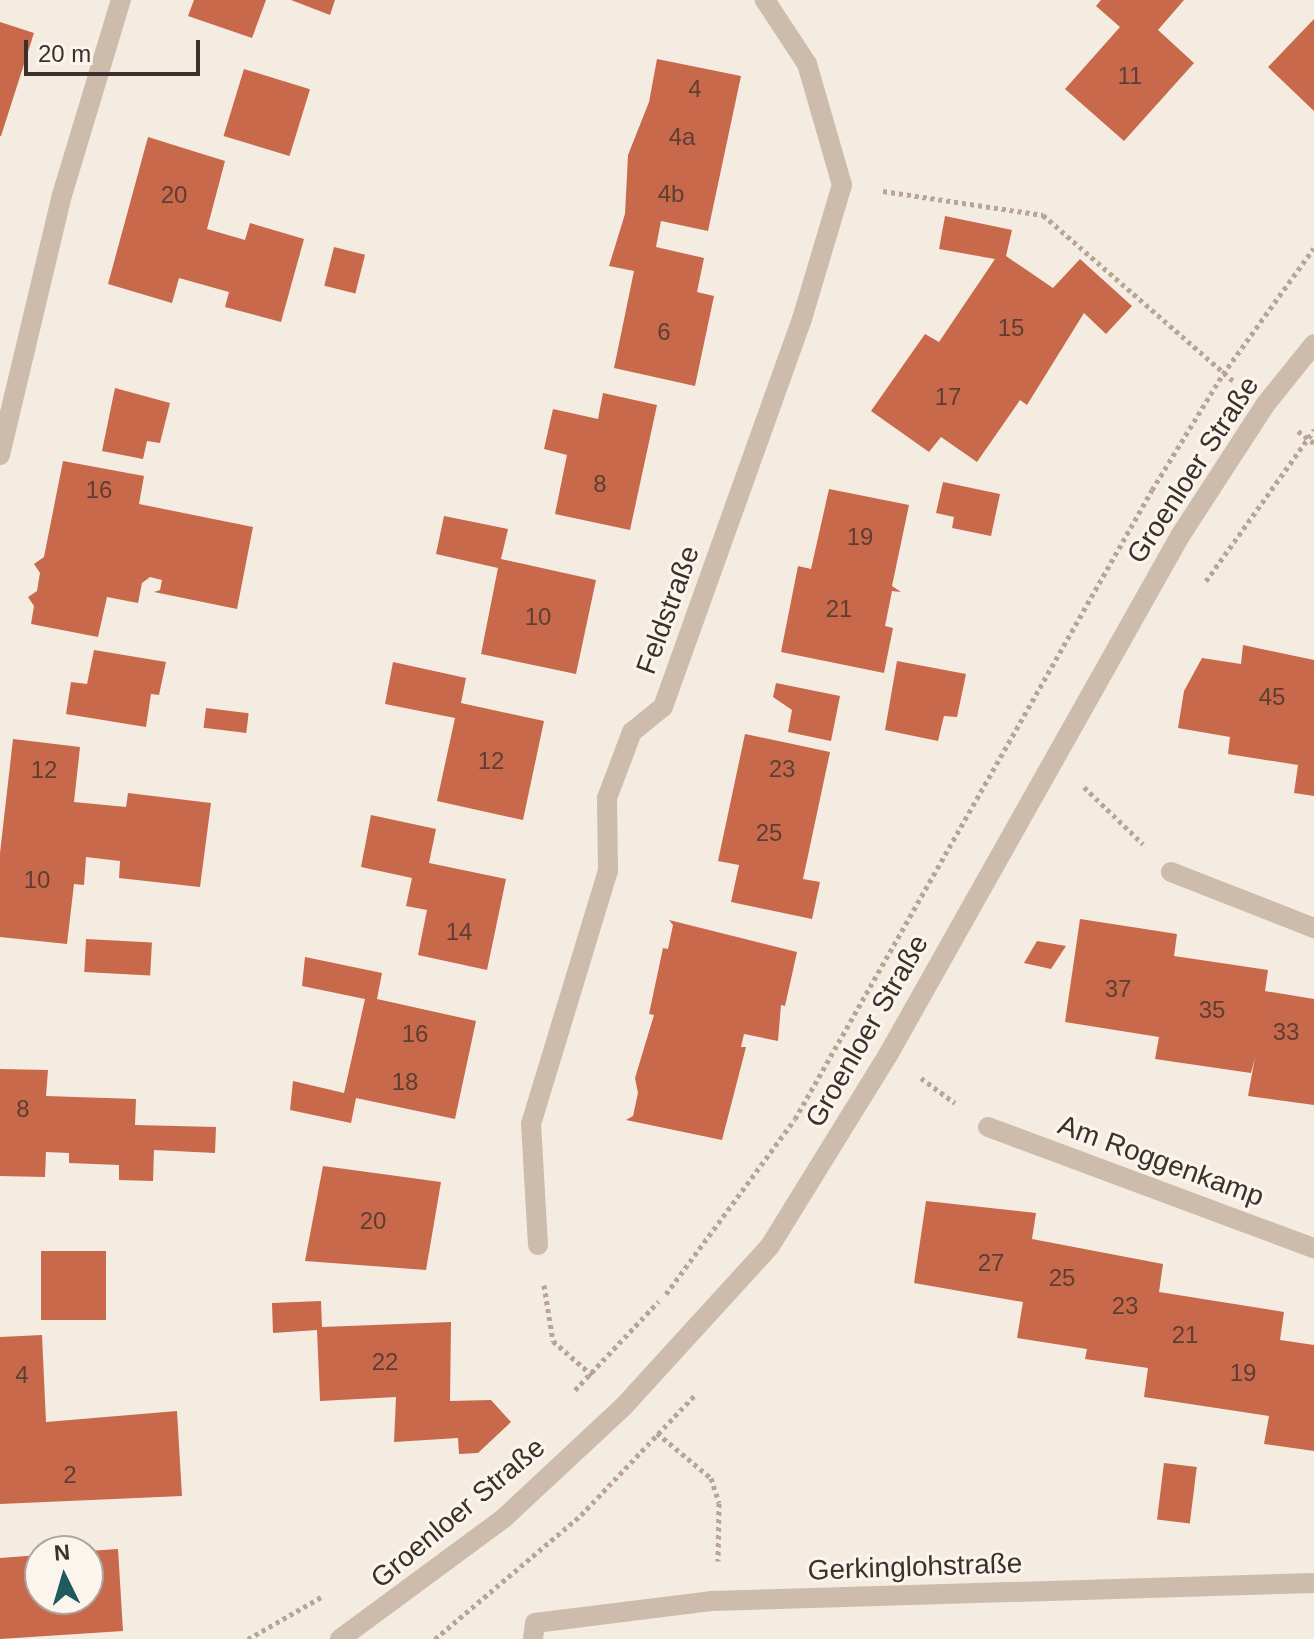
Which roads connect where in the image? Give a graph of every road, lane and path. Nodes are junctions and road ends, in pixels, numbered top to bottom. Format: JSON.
{"nodes":[{"id":1,"x":121,"y":0,"type":"edge"},
{"id":2,"x":765,"y":0,"type":"edge"},
{"id":3,"x":842,"y":185,"type":"junction"},
{"id":4,"x":1314,"y":248,"type":"edge"},
{"id":5,"x":1314,"y":344,"type":"edge"},
{"id":6,"x":1223,"y":374,"type":"junction"},
{"id":7,"x":1265,"y":405,"type":"junction"},
{"id":8,"x":0,"y":455,"type":"edge"},
{"id":9,"x":1055,"y":758,"type":"junction"},
{"id":10,"x":1171,"y":872,"type":"joint"},
{"id":11,"x":1314,"y":928,"type":"edge"},
{"id":12,"x":888,"y":1055,"type":"junction"},
{"id":13,"x":988,"y":1127,"type":"joint"},
{"id":14,"x":538,"y":1245,"type":"joint"},
{"id":15,"x":1314,"y":1248,"type":"edge"},
{"id":16,"x":591,"y":1373,"type":"junction"},
{"id":17,"x":570,"y":1395,"type":"dead end"},
{"id":18,"x":624,"y":1406,"type":"junction"},
{"id":19,"x":1314,"y":1583,"type":"edge"},
{"id":20,"x":337,"y":1588,"type":"dead end"},
{"id":21,"x":711,"y":1601,"type":"junction"},
{"id":22,"x":248,"y":1639,"type":"edge"},
{"id":23,"x":340,"y":1639,"type":"edge"},
{"id":24,"x":533,"y":1639,"type":"edge"}],
"edges":[{"from":1,"to":8,"type":"street"},
{"from":2,"to":3,"type":"street"},
{"from":3,"to":6,"type":"path"},
{"from":3,"to":14,"type":"street","name":"Feldstraße"},
{"from":4,"to":6,"type":"path"},
{"from":5,"to":7,"type":"street","name":"Groenloer Straße"},
{"from":6,"to":7,"type":"path"},
{"from":6,"to":16,"type":"path"},
{"from":7,"to":9,"type":"street","name":"Groenloer Straße"},
{"from":9,"to":10,"type":"path"},
{"from":9,"to":12,"type":"street","name":"Groenloer Straße"},
{"from":10,"to":11,"type":"street"},
{"from":12,"to":13,"type":"path"},
{"from":12,"to":18,"type":"street","name":"Groenloer Straße"},
{"from":13,"to":15,"type":"street","name":"Am Roggenkamp"},
{"from":14,"to":16,"type":"path"},
{"from":16,"to":17,"type":"path"},
{"from":16,"to":18,"type":"path"},
{"from":18,"to":21,"type":"path"},
{"from":18,"to":23,"type":"street","name":"Groenloer Straße"},
{"from":19,"to":21,"type":"street","name":"Gerkinglohstraße"},
{"from":20,"to":22,"type":"path"},
{"from":21,"to":24,"type":"street","name":"Gerkinglohstraße"}]}
